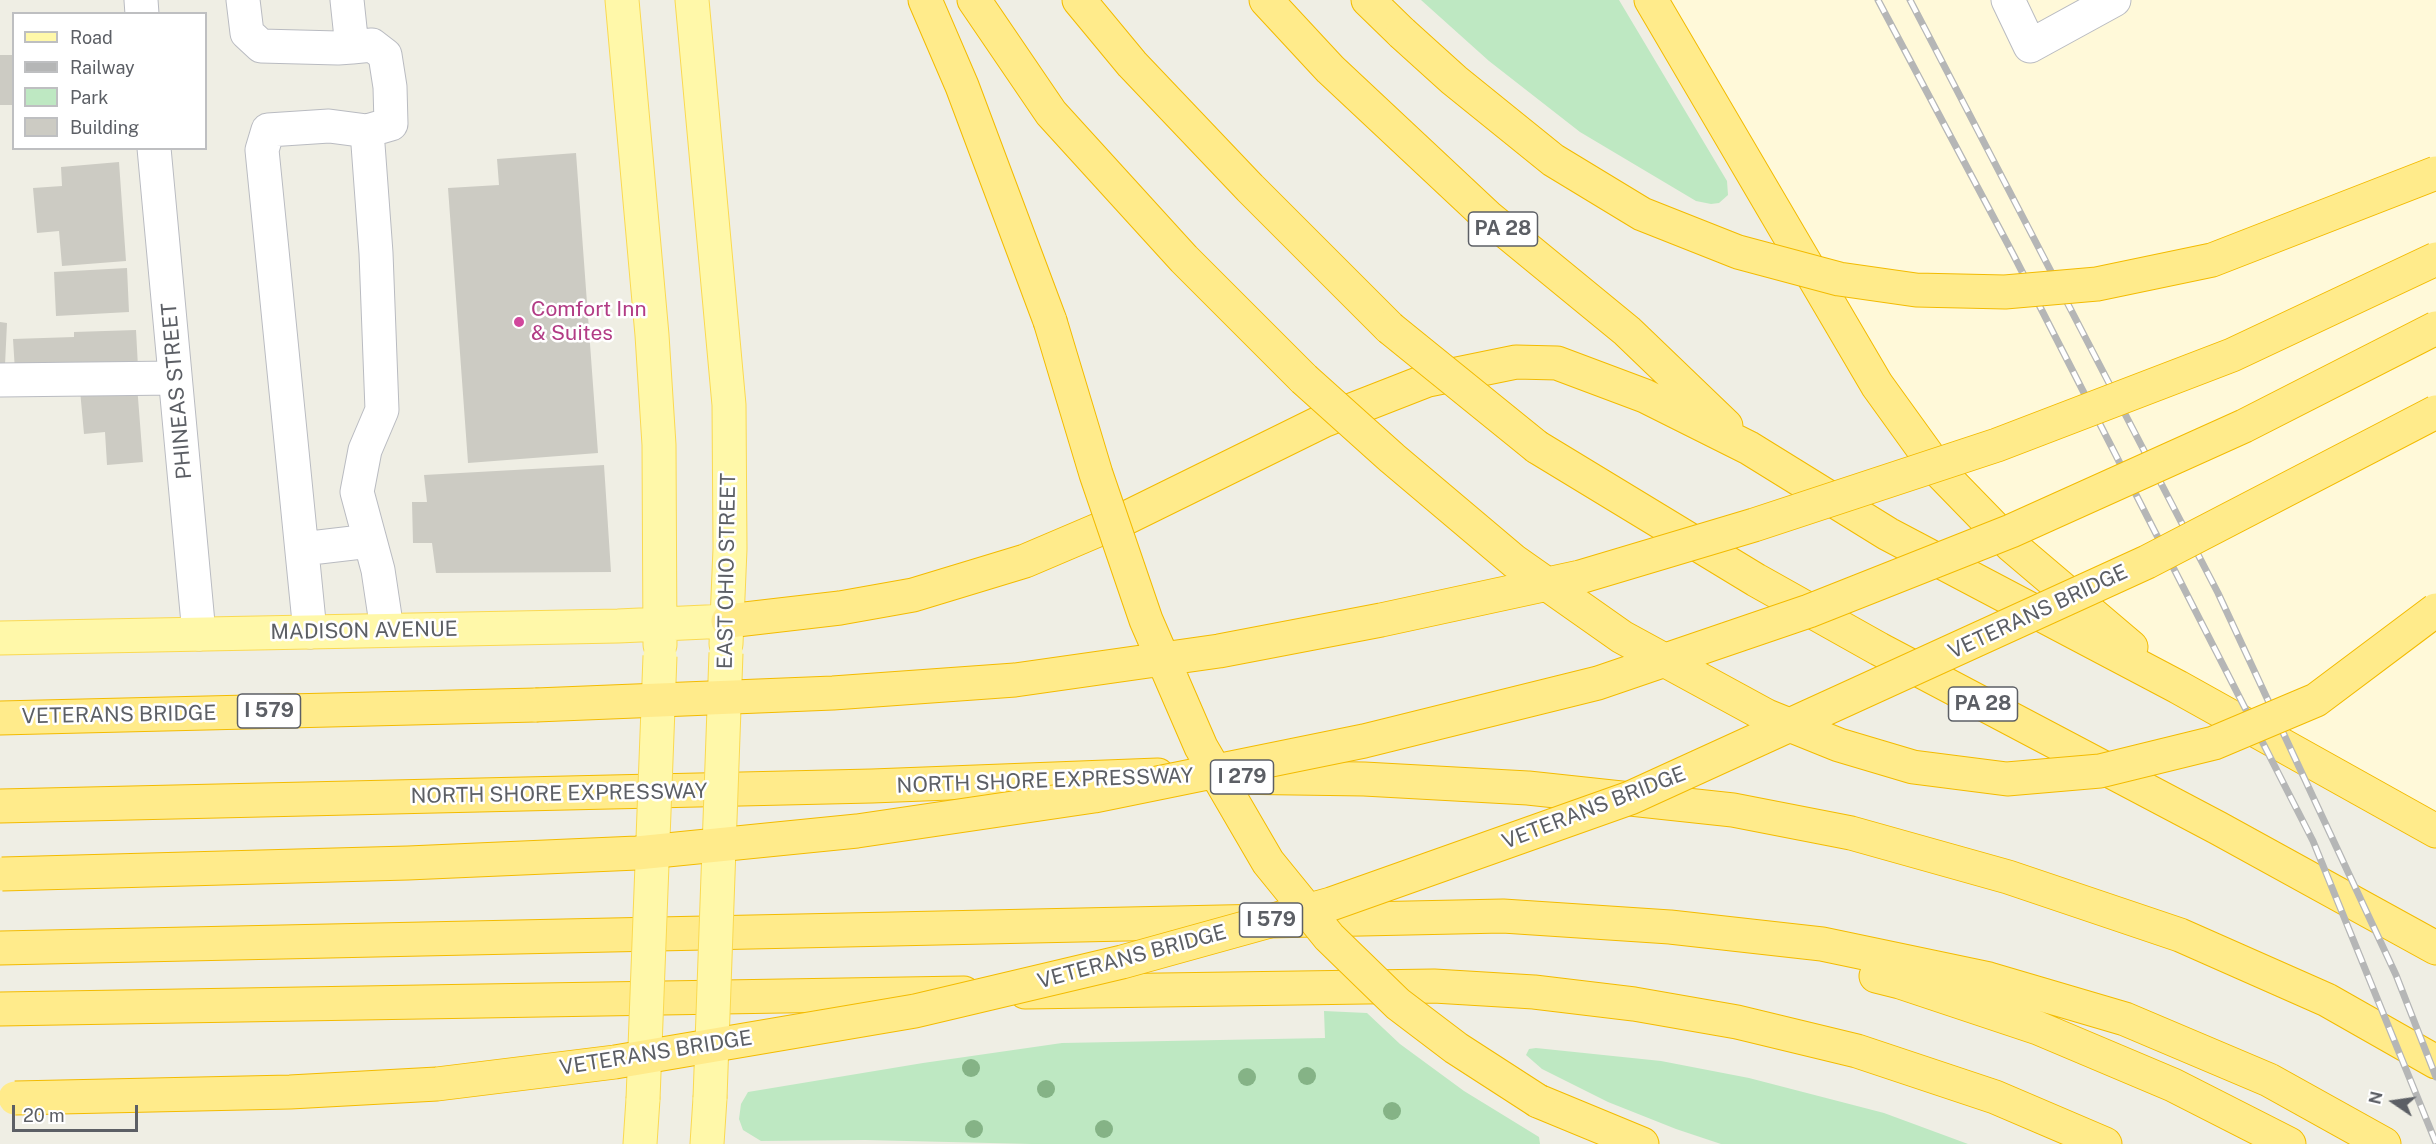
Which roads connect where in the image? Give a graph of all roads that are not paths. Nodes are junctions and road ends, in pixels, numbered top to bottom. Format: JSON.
{"nodes":[{"id":1,"x":243,"y":0,"type":"edge"},
{"id":2,"x":347,"y":0,"type":"edge"},
{"id":3,"x":622,"y":0,"type":"edge"},
{"id":4,"x":692,"y":0,"type":"edge"},
{"id":5,"x":925,"y":0,"type":"edge"},
{"id":6,"x":974,"y":0,"type":"edge"},
{"id":7,"x":1079,"y":0,"type":"edge"},
{"id":8,"x":1266,"y":0,"type":"edge"},
{"id":9,"x":1368,"y":0,"type":"edge"},
{"id":10,"x":1651,"y":0,"type":"edge"},
{"id":11,"x":2008,"y":0,"type":"edge"},
{"id":12,"x":2114,"y":0,"type":"edge"},
{"id":13,"x":352,"y":46,"type":"junction"},
{"id":14,"x":367,"y":131,"type":"junction"},
{"id":15,"x":154,"y":150,"type":"edge"},
{"id":16,"x":2436,"y":173,"type":"edge"},
{"id":17,"x":2436,"y":259,"type":"edge"},
{"id":18,"x":2436,"y":328,"type":"edge"},
{"id":19,"x":175,"y":378,"type":"junction"},
{"id":20,"x":0,"y":380,"type":"edge"},
{"id":21,"x":2436,"y":412,"type":"edge"},
{"id":22,"x":1749,"y":448,"type":"junction"},
{"id":23,"x":370,"y":541,"type":"junction"},
{"id":24,"x":302,"y":549,"type":"junction"},
{"id":25,"x":2436,"y":610,"type":"edge"},
{"id":26,"x":387,"y":630,"type":"junction"},
{"id":27,"x":310,"y":632,"type":"junction"},
{"id":28,"x":199,"y":634,"type":"junction"},
{"id":29,"x":727,"y":637,"type":"junction"},
{"id":30,"x":0,"y":638,"type":"edge"},
{"id":31,"x":660,"y":640,"type":"junction"},
{"id":32,"x":2178,"y":687,"type":"junction"},
{"id":33,"x":1,"y":718,"type":"edge"},
{"id":34,"x":0,"y":806,"type":"edge"},
{"id":35,"x":2436,"y":831,"type":"edge"},
{"id":36,"x":1,"y":874,"type":"edge"},
{"id":37,"x":1670,"y":927,"type":"junction"},
{"id":38,"x":0,"y":948,"type":"edge"},
{"id":39,"x":2436,"y":948,"type":"edge"},
{"id":40,"x":0,"y":1009,"type":"edge"},
{"id":41,"x":2436,"y":1062,"type":"edge"},
{"id":42,"x":7,"y":1098,"type":"edge"},
{"id":43,"x":640,"y":1144,"type":"edge"},
{"id":44,"x":707,"y":1144,"type":"edge"},
{"id":45,"x":1642,"y":1144,"type":"edge"},
{"id":46,"x":2105,"y":1144,"type":"edge"},
{"id":47,"x":2289,"y":1144,"type":"edge"},
{"id":48,"x":2384,"y":1144,"type":"edge"}],
"edges":[{"from":1,"to":13,"type":"street"},
{"from":2,"to":13,"type":"street"},
{"from":3,"to":31,"type":"main road"},
{"from":4,"to":29,"type":"main road","name":"EAST OHIO STREET"},
{"from":5,"to":45,"type":"highway","bridge":true},
{"from":6,"to":25,"type":"highway","bridge":true},
{"from":7,"to":39,"type":"highway","number":"PA 28","bridge":true},
{"from":8,"to":22,"type":"highway","number":"PA 28"},
{"from":9,"to":16,"type":"highway","bridge":true},
{"from":10,"to":32,"type":"highway"},
{"from":11,"to":12,"type":"street"},
{"from":13,"to":14,"type":"street"},
{"from":14,"to":23,"type":"street"},
{"from":14,"to":24,"type":"street"},
{"from":15,"to":19,"type":"street","name":"PHINEAS STREET"},
{"from":17,"to":33,"type":"highway","name":"VETERANS BRIDGE","number":"I 579","bridge":true},
{"from":18,"to":36,"type":"highway","bridge":true},
{"from":19,"to":20,"type":"street"},
{"from":19,"to":28,"type":"street","name":"PHINEAS STREET"},
{"from":21,"to":42,"type":"highway","name":"VETERANS BRIDGE","number":"I 579","bridge":true},
{"from":22,"to":29,"type":"highway"},
{"from":22,"to":32,"type":"highway","number":"PA 28"},
{"from":23,"to":24,"type":"street"},
{"from":23,"to":26,"type":"street"},
{"from":24,"to":27,"type":"street"},
{"from":26,"to":27,"type":"main road","name":"MADISON AVENUE"},
{"from":26,"to":31,"type":"main road","name":"MADISON AVENUE"},
{"from":27,"to":28,"type":"main road","name":"MADISON AVENUE"},
{"from":28,"to":30,"type":"main road","name":"MADISON AVENUE"},
{"from":29,"to":31,"type":"main road","name":"MADISON AVENUE"},
{"from":29,"to":44,"type":"main road","name":"EAST OHIO STREET","bridge":true},
{"from":31,"to":43,"type":"main road","bridge":true},
{"from":32,"to":35,"type":"highway","number":"PA 28"},
{"from":34,"to":41,"type":"highway","name":"NORTH SHORE EXPRESSWAY","number":"I 279"},
{"from":37,"to":38,"type":"highway"},
{"from":37,"to":47,"type":"highway"},
{"from":37,"to":48,"type":"highway"},
{"from":40,"to":46,"type":"highway"}]}
